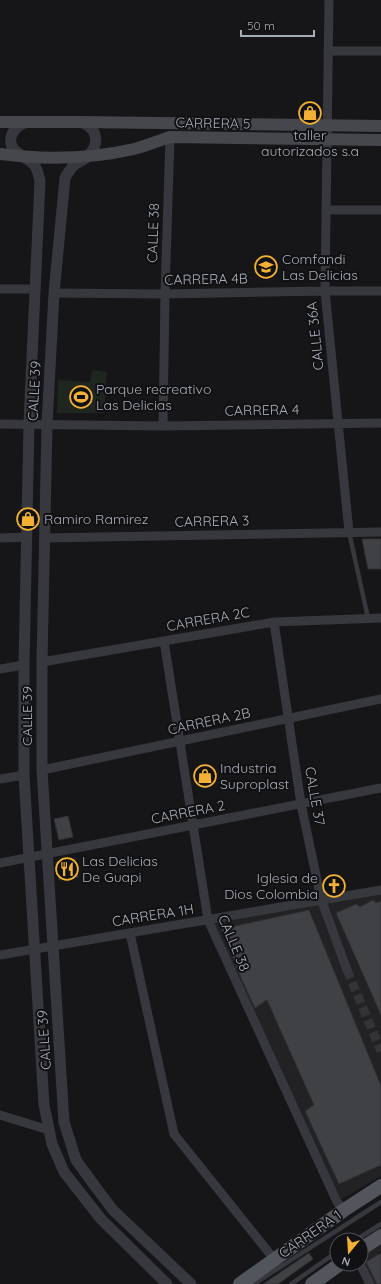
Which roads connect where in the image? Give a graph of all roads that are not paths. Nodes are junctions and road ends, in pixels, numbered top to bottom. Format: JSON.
{"nodes":[{"id":1,"x":329,"y":0,"type":"edge"},
{"id":2,"x":328,"y":51,"type":"junction"},
{"id":3,"x":381,"y":51,"type":"edge"},
{"id":4,"x":0,"y":122,"type":"edge"},
{"id":5,"x":29,"y":122,"type":"junction"},
{"id":6,"x":80,"y":122,"type":"junction"},
{"id":7,"x":327,"y":125,"type":"junction"},
{"id":8,"x":381,"y":126,"type":"edge"},
{"id":9,"x":170,"y":137,"type":"junction"},
{"id":10,"x":327,"y":140,"type":"junction"},
{"id":11,"x":381,"y":140,"type":"edge"},
{"id":12,"x":0,"y":154,"type":"edge"},
{"id":13,"x":88,"y":157,"type":"junction"},
{"id":14,"x":24,"y":158,"type":"junction"},
{"id":15,"x":326,"y":210,"type":"junction"},
{"id":16,"x":381,"y":210,"type":"edge"},
{"id":17,"x":0,"y":289,"type":"edge"},
{"id":18,"x":34,"y":290,"type":"junction"},
{"id":19,"x":325,"y":291,"type":"junction"},
{"id":20,"x":381,"y":292,"type":"edge"},
{"id":21,"x":54,"y":293,"type":"junction"},
{"id":22,"x":165,"y":294,"type":"junction"},
{"id":23,"x":338,"y":423,"type":"junction"},
{"id":24,"x":381,"y":423,"type":"edge"},
{"id":25,"x":0,"y":424,"type":"edge"},
{"id":26,"x":29,"y":424,"type":"junction"},
{"id":27,"x":47,"y":425,"type":"junction"},
{"id":28,"x":163,"y":426,"type":"junction"},
{"id":29,"x":348,"y":532,"type":"junction"},
{"id":30,"x":381,"y":532,"type":"edge"},
{"id":31,"x":27,"y":537,"type":"junction"},
{"id":32,"x":0,"y":538,"type":"edge"},
{"id":33,"x":44,"y":538,"type":"junction"},
{"id":34,"x":368,"y":618,"type":"junction"},
{"id":35,"x":381,"y":618,"type":"edge"},
{"id":36,"x":274,"y":622,"type":"junction"},
{"id":37,"x":164,"y":641,"type":"junction"},
{"id":38,"x":42,"y":662,"type":"junction"},
{"id":39,"x":24,"y":665,"type":"junction"},
{"id":40,"x":0,"y":669,"type":"edge"},
{"id":41,"x":381,"y":699,"type":"edge"},
{"id":42,"x":289,"y":718,"type":"junction"},
{"id":43,"x":180,"y":741,"type":"junction"},
{"id":44,"x":42,"y":770,"type":"junction"},
{"id":45,"x":24,"y":775,"type":"junction"},
{"id":46,"x":0,"y":779,"type":"edge"},
{"id":47,"x":381,"y":788,"type":"edge"},
{"id":48,"x":301,"y":804,"type":"junction"},
{"id":49,"x":193,"y":825,"type":"junction"},
{"id":50,"x":47,"y":854,"type":"junction"},
{"id":51,"x":29,"y":858,"type":"junction"},
{"id":52,"x":0,"y":863,"type":"edge"},
{"id":53,"x":381,"y":890,"type":"edge"},
{"id":54,"x":321,"y":899,"type":"junction"},
{"id":55,"x":208,"y":920,"type":"junction"},
{"id":56,"x":130,"y":933,"type":"junction"},
{"id":57,"x":52,"y":946,"type":"junction"},
{"id":58,"x":35,"y":949,"type":"junction"},
{"id":59,"x":0,"y":955,"type":"edge"},
{"id":60,"x":347,"y":970,"type":"tunnel mouth"},
{"id":61,"x":0,"y":1115,"type":"edge"},
{"id":62,"x":49,"y":1130,"type":"junction"},
{"id":63,"x":381,"y":1186,"type":"edge"},
{"id":64,"x":381,"y":1202,"type":"edge"},
{"id":65,"x":113,"y":1210,"type":"junction"},
{"id":66,"x":344,"y":1210,"type":"junction"},
{"id":67,"x":101,"y":1219,"type":"junction"},
{"id":68,"x":381,"y":1224,"type":"edge"},
{"id":69,"x":368,"y":1232,"type":"edge"},
{"id":70,"x":381,"y":1236,"type":"edge"},
{"id":71,"x":369,"y":1244,"type":"edge"},
{"id":72,"x":329,"y":1258,"type":"edge"},
{"id":73,"x":274,"y":1259,"type":"junction"},
{"id":74,"x":329,"y":1272,"type":"edge"},
{"id":75,"x":364,"y":1272,"type":"edge"},
{"id":76,"x":167,"y":1284,"type":"edge"},
{"id":77,"x":191,"y":1284,"type":"edge"},
{"id":78,"x":240,"y":1284,"type":"edge"},
{"id":79,"x":254,"y":1284,"type":"edge"},
{"id":80,"x":292,"y":1284,"type":"edge"},
{"id":81,"x":312,"y":1284,"type":"edge"},
{"id":82,"x":370,"y":1284,"type":"edge"}],
"edges":[{"from":1,"to":2,"type":"street","name":"CALLE 36A"},
{"from":2,"to":3,"type":"street"},
{"from":2,"to":7,"type":"street","name":"CALLE 36A"},
{"from":4,"to":5,"type":"main road","name":"CARRERA 5"},
{"from":5,"to":6,"type":"main road","name":"CARRERA 5"},
{"from":5,"to":14,"type":"street","name":"CALLE 39"},
{"from":6,"to":7,"type":"main road","name":"CARRERA 5"},
{"from":6,"to":13,"type":"street"},
{"from":7,"to":8,"type":"main road","name":"CARRERA 5"},
{"from":7,"to":10,"type":"street","name":"CALLE 36A"},
{"from":9,"to":10,"type":"main road","name":"CARRERA 5"},
{"from":9,"to":13,"type":"main road","name":"CARRERA 5"},
{"from":9,"to":22,"type":"street","name":"CALLE 38"},
{"from":10,"to":11,"type":"main road","name":"CARRERA 5"},
{"from":10,"to":15,"type":"street","name":"CALLE 36A"},
{"from":12,"to":14,"type":"main road","name":"CARRERA 5"},
{"from":13,"to":14,"type":"main road","name":"CARRERA 5"},
{"from":13,"to":21,"type":"street","name":"CALLE 39"},
{"from":14,"to":18,"type":"street","name":"CALLE 39"},
{"from":15,"to":16,"type":"street"},
{"from":15,"to":19,"type":"street","name":"CALLE 36A"},
{"from":17,"to":18,"type":"street"},
{"from":18,"to":26,"type":"street","name":"CALLE 39"},
{"from":19,"to":20,"type":"street","name":"CARRERA 4B"},
{"from":19,"to":22,"type":"street","name":"CARRERA 4B"},
{"from":19,"to":23,"type":"street","name":"CALLE 36A"},
{"from":21,"to":22,"type":"street","name":"CARRERA 4B"},
{"from":21,"to":27,"type":"street","name":"CALLE 39"},
{"from":22,"to":28,"type":"street","name":"CALLE 38"},
{"from":23,"to":24,"type":"street","name":"CARRERA 4"},
{"from":23,"to":28,"type":"street","name":"CARRERA 4"},
{"from":23,"to":29,"type":"street","name":"CALLE 36A"},
{"from":25,"to":26,"type":"street","name":"CARRERA 4"},
{"from":26,"to":27,"type":"street","name":"CARRERA 4"},
{"from":26,"to":31,"type":"street","name":"CALLE 39"},
{"from":27,"to":28,"type":"street","name":"CARRERA 4"},
{"from":27,"to":33,"type":"street","name":"CALLE 39"},
{"from":29,"to":30,"type":"street","name":"CARRERA 3"},
{"from":29,"to":33,"type":"street","name":"CARRERA 3"},
{"from":29,"to":34,"type":"lane","name":"CALLE 36A"},
{"from":31,"to":32,"type":"street"},
{"from":31,"to":39,"type":"street","name":"CALLE 39"},
{"from":33,"to":38,"type":"street","name":"CALLE 39"},
{"from":34,"to":35,"type":"street","name":"CARRERA 2C"},
{"from":34,"to":36,"type":"street","name":"CARRERA 2C"},
{"from":36,"to":37,"type":"street","name":"CARRERA 2C"},
{"from":36,"to":42,"type":"street","name":"CALLE 37"},
{"from":37,"to":38,"type":"street","name":"CARRERA 2C"},
{"from":37,"to":43,"type":"street","name":"CALLE 38"},
{"from":38,"to":44,"type":"street","name":"CALLE 39"},
{"from":39,"to":40,"type":"street"},
{"from":39,"to":45,"type":"street","name":"CALLE 39"},
{"from":41,"to":42,"type":"street","name":"CARRERA 2B"},
{"from":42,"to":43,"type":"street","name":"CARRERA 2B"},
{"from":42,"to":48,"type":"street","name":"CALLE 37"},
{"from":43,"to":44,"type":"street","name":"CARRERA 2B"},
{"from":43,"to":49,"type":"street","name":"CALLE 38"},
{"from":44,"to":50,"type":"street","name":"CALLE 39"},
{"from":45,"to":46,"type":"street"},
{"from":45,"to":51,"type":"street","name":"CALLE 39"},
{"from":47,"to":48,"type":"street","name":"CARRERA 2"},
{"from":48,"to":49,"type":"street","name":"CARRERA 2"},
{"from":48,"to":54,"type":"street","name":"CALLE 37"},
{"from":49,"to":50,"type":"street","name":"CARRERA 2"},
{"from":49,"to":55,"type":"street","name":"CALLE 38"},
{"from":50,"to":51,"type":"street","name":"CARRERA 2"},
{"from":50,"to":57,"type":"street","name":"CALLE 39"},
{"from":51,"to":52,"type":"street","name":"CARRERA 2"},
{"from":51,"to":58,"type":"street","name":"CALLE 39"},
{"from":53,"to":54,"type":"street","name":"CARRERA 1H"},
{"from":54,"to":55,"type":"street","name":"CARRERA 1H"},
{"from":54,"to":60,"type":"street","name":"CALLE 37"},
{"from":55,"to":56,"type":"street","name":"CARRERA 1H"},
{"from":55,"to":66,"type":"street","name":"CALLE 38"},
{"from":56,"to":57,"type":"street","name":"CARRERA 1H"},
{"from":56,"to":73,"type":"street"},
{"from":57,"to":58,"type":"street","name":"CARRERA 1H"},
{"from":57,"to":65,"type":"street","name":"CALLE 39"},
{"from":58,"to":59,"type":"street","name":"CARRERA 1H"},
{"from":58,"to":62,"type":"street","name":"CALLE 39"},
{"from":61,"to":62,"type":"street"},
{"from":62,"to":67,"type":"street","name":"CALLE 39"},
{"from":63,"to":66,"type":"main road","name":"CARRERA 1"},
{"from":64,"to":79,"type":"lane"},
{"from":65,"to":67,"type":"street"},
{"from":65,"to":77,"type":"street","name":"CALLE 39"},
{"from":66,"to":73,"type":"main road","name":"CARRERA 1"},
{"from":67,"to":76,"type":"street","name":"CALLE 39"},
{"from":68,"to":69,"type":"lane"},
{"from":70,"to":71,"type":"main road"},
{"from":72,"to":80,"type":"lane"},
{"from":73,"to":78,"type":"main road","name":"CARRERA 1"},
{"from":74,"to":81,"type":"main road"},
{"from":75,"to":82,"type":"street"}]}
